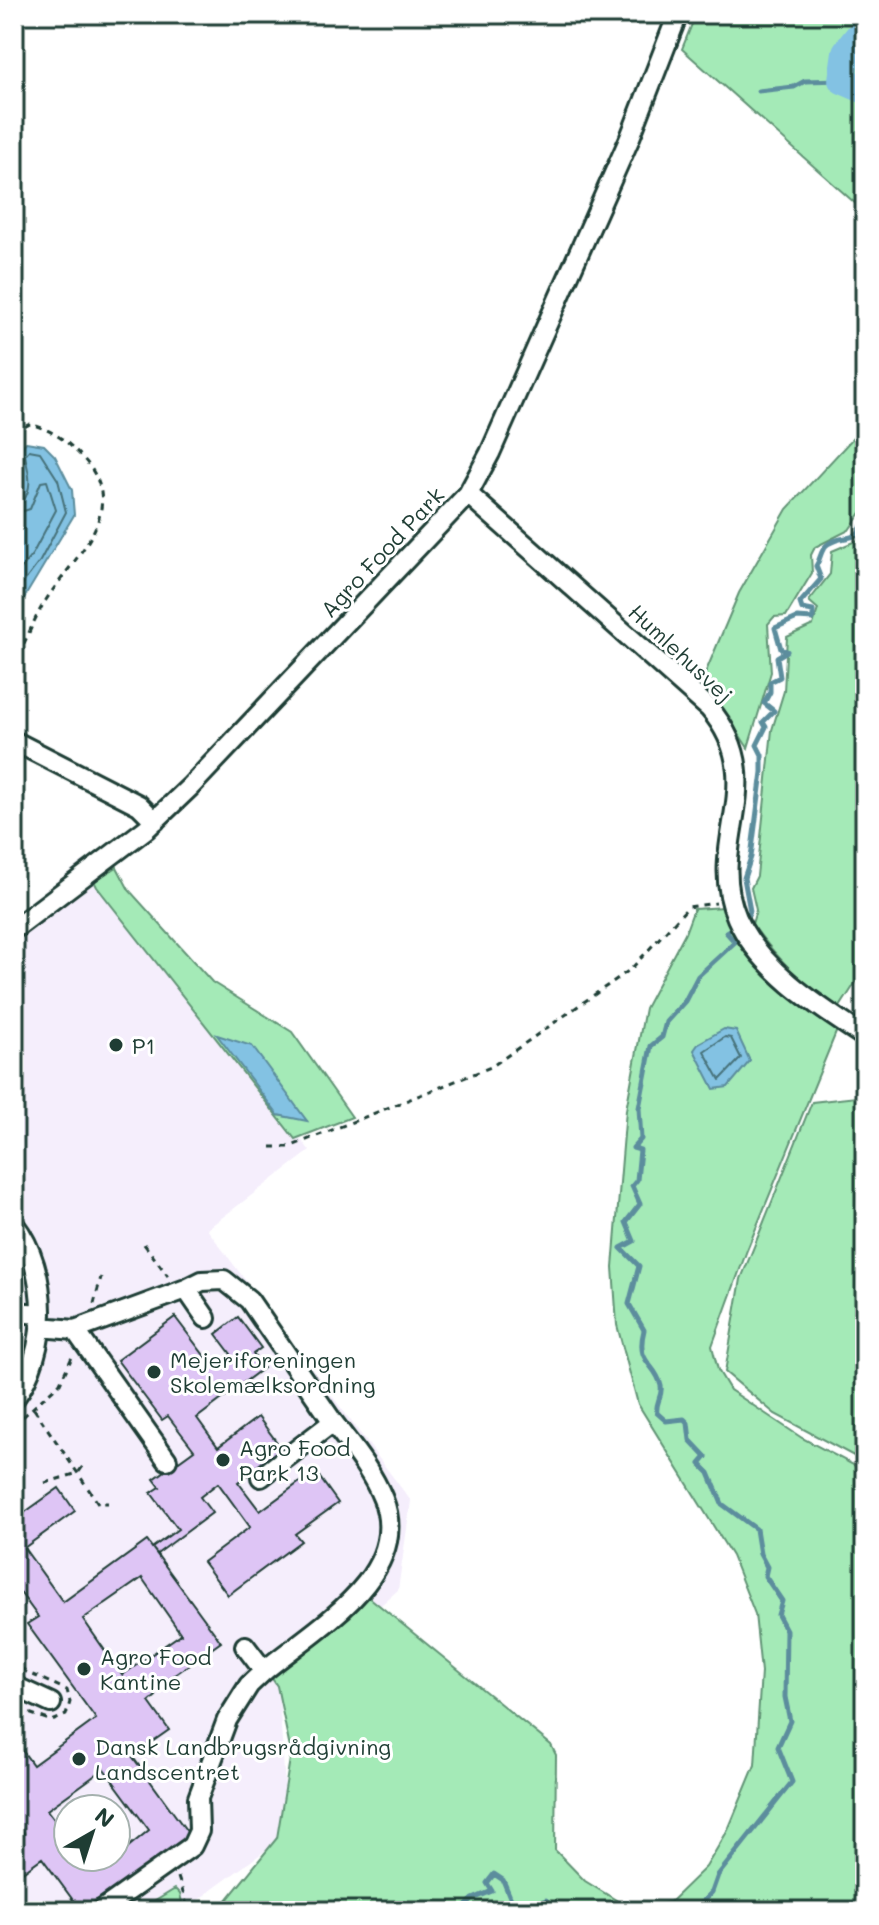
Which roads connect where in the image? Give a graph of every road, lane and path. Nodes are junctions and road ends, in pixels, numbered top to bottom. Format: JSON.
{"nodes":[{"id":1,"x":678,"y":14,"type":"edge"},
{"id":2,"x":14,"y":432,"type":"edge"},
{"id":3,"x":468,"y":494,"type":"junction"},
{"id":4,"x":14,"y":660,"type":"edge"},
{"id":5,"x":14,"y":741,"type":"edge"},
{"id":6,"x":155,"y":821,"type":"junction"},
{"id":7,"x":731,"y":901,"type":"junction"},
{"id":8,"x":14,"y":929,"type":"edge"},
{"id":9,"x":865,"y":1037,"type":"edge"},
{"id":10,"x":271,"y":1147,"type":"dead end"},
{"id":11,"x":14,"y":1224,"type":"edge"},
{"id":12,"x":144,"y":1244,"type":"dead end"},
{"id":13,"x":101,"y":1277,"type":"dead end"},
{"id":14,"x":183,"y":1291,"type":"junction"},
{"id":15,"x":14,"y":1312,"type":"edge"},
{"id":16,"x":206,"y":1318,"type":"dead end"},
{"id":17,"x":40,"y":1320,"type":"junction"},
{"id":18,"x":82,"y":1332,"type":"junction"},
{"id":19,"x":16,"y":1396,"type":"edge"},
{"id":20,"x":33,"y":1408,"type":"junction"},
{"id":21,"x":333,"y":1422,"type":"junction"},
{"id":22,"x":14,"y":1425,"type":"edge"},
{"id":23,"x":56,"y":1431,"type":"dead end"},
{"id":24,"x":51,"y":1435,"type":"junction"},
{"id":25,"x":167,"y":1460,"type":"dead end"},
{"id":26,"x":83,"y":1466,"type":"dead end"},
{"id":27,"x":78,"y":1473,"type":"junction"},
{"id":28,"x":261,"y":1477,"type":"dead end"},
{"id":29,"x":45,"y":1483,"type":"dead end"},
{"id":30,"x":108,"y":1503,"type":"dead end"},
{"id":31,"x":20,"y":1506,"type":"dead end"},
{"id":32,"x":14,"y":1510,"type":"edge"},
{"id":33,"x":245,"y":1646,"type":"dead end"},
{"id":34,"x":264,"y":1671,"type":"junction"},
{"id":35,"x":14,"y":1686,"type":"edge"},
{"id":36,"x":51,"y":1703,"type":"dead end"},
{"id":37,"x":169,"y":1863,"type":"junction"},
{"id":38,"x":100,"y":1911,"type":"edge"},
{"id":39,"x":189,"y":1911,"type":"edge"}],
"edges":[{"from":1,"to":3,"type":"street","name":"Agro Food Park"},
{"from":2,"to":4,"type":"path"},
{"from":3,"to":6,"type":"street","name":"Agro Food Park"},
{"from":3,"to":7,"type":"street","name":"Humlehusvej"},
{"from":5,"to":6,"type":"street"},
{"from":6,"to":8,"type":"street","name":"Agro Food Park"},
{"from":7,"to":9,"type":"street","name":"Humlehusvej"},
{"from":7,"to":10,"type":"path"},
{"from":11,"to":17,"type":"street"},
{"from":12,"to":14,"type":"path"},
{"from":13,"to":18,"type":"path"},
{"from":14,"to":16,"type":"street"},
{"from":14,"to":18,"type":"street"},
{"from":14,"to":21,"type":"street"},
{"from":15,"to":17,"type":"street"},
{"from":17,"to":18,"type":"street"},
{"from":17,"to":19,"type":"street"},
{"from":18,"to":20,"type":"path"},
{"from":18,"to":25,"type":"street"},
{"from":19,"to":20,"type":"path"},
{"from":20,"to":22,"type":"path"},
{"from":20,"to":24,"type":"path"},
{"from":21,"to":28,"type":"street"},
{"from":21,"to":34,"type":"street"},
{"from":23,"to":24,"type":"path"},
{"from":24,"to":27,"type":"path"},
{"from":26,"to":27,"type":"path"},
{"from":27,"to":29,"type":"path"},
{"from":27,"to":30,"type":"path"},
{"from":31,"to":32,"type":"path"},
{"from":33,"to":34,"type":"street"},
{"from":34,"to":37,"type":"street"},
{"from":35,"to":36,"type":"street"},
{"from":37,"to":38,"type":"street"},
{"from":37,"to":39,"type":"path"}]}
